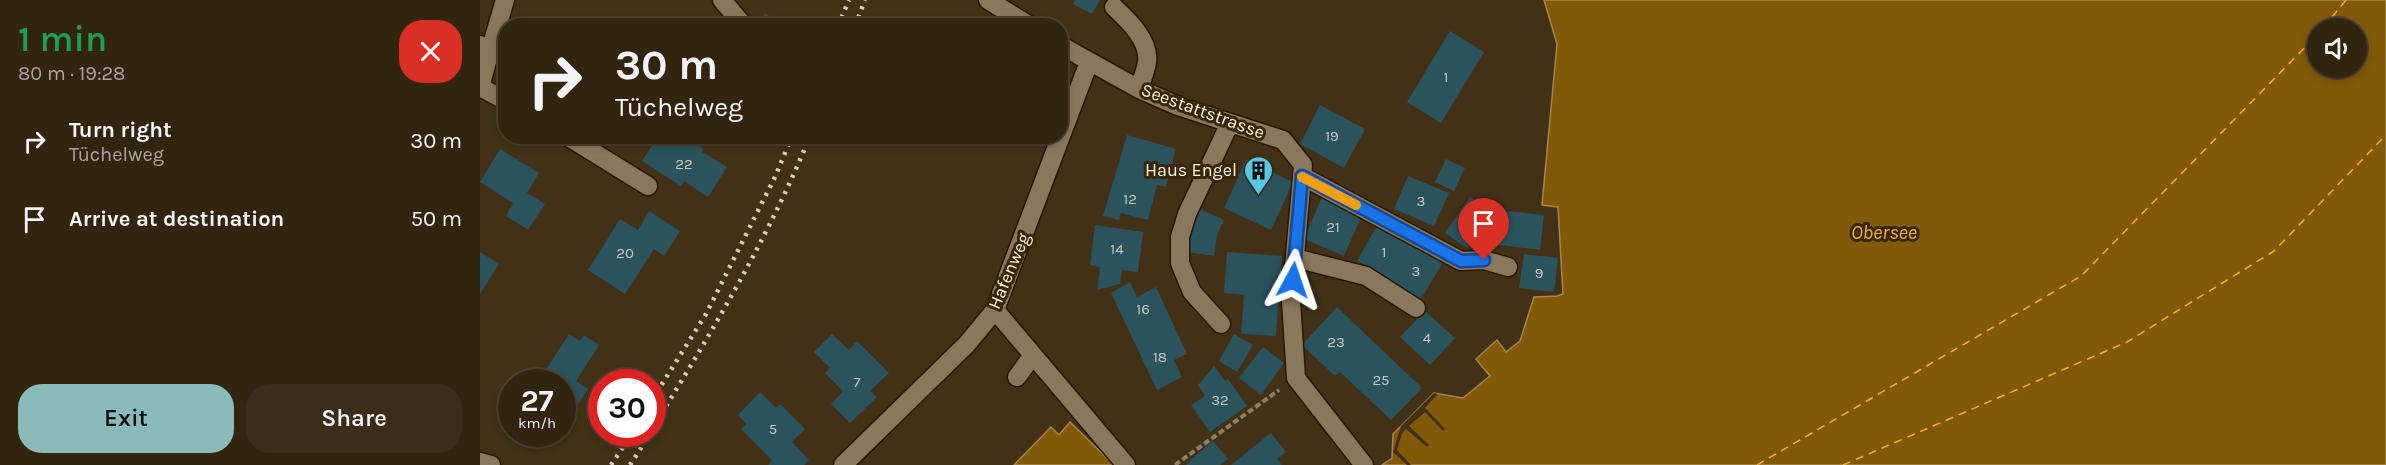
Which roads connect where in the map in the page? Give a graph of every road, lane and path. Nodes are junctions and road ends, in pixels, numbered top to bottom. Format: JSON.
{"nodes":[{"id":1,"x":505,"y":0,"type":"edge"},
{"id":2,"x":723,"y":0,"type":"edge"},
{"id":3,"x":988,"y":0,"type":"edge"},
{"id":4,"x":1010,"y":6,"type":"edge"},
{"id":5,"x":1114,"y":7,"type":"dead end"},
{"id":6,"x":738,"y":18,"type":"edge"},
{"id":7,"x":1022,"y":18,"type":"edge"},
{"id":8,"x":485,"y":48,"type":"edge"},
{"id":9,"x":1068,"y":50,"type":"edge"},
{"id":10,"x":1089,"y":63,"type":"junction"},
{"id":11,"x":480,"y":87,"type":"edge"},
{"id":12,"x":1139,"y":89,"type":"junction"},
{"id":13,"x":498,"y":97,"type":"edge"},
{"id":14,"x":1068,"y":118,"type":"edge"},
{"id":15,"x":1230,"y":123,"type":"junction"},
{"id":16,"x":580,"y":144,"type":"edge"},
{"id":17,"x":1058,"y":144,"type":"edge"},
{"id":18,"x":1302,"y":176,"type":"junction"},
{"id":19,"x":648,"y":186,"type":"dead end"},
{"id":20,"x":1295,"y":258,"type":"junction"},
{"id":21,"x":1508,"y":267,"type":"dead end"},
{"id":22,"x":1416,"y":308,"type":"dead end"},
{"id":23,"x":995,"y":310,"type":"junction"},
{"id":24,"x":1221,"y":324,"type":"dead end"},
{"id":25,"x":1033,"y":355,"type":"junction"},
{"id":26,"x":1017,"y":376,"type":"dead end"},
{"id":27,"x":1296,"y":378,"type":"junction"},
{"id":28,"x":1123,"y":456,"type":"edge"},
{"id":29,"x":480,"y":462,"type":"edge"},
{"id":30,"x":491,"y":465,"type":"edge"},
{"id":31,"x":843,"y":465,"type":"edge"},
{"id":32,"x":1175,"y":465,"type":"edge"},
{"id":33,"x":1364,"y":465,"type":"edge"}],
"edges":[{"from":1,"to":8,"type":"street"},
{"from":2,"to":6,"type":"street"},
{"from":3,"to":4,"type":"street"},
{"from":4,"to":7,"type":"street"},
{"from":5,"to":12,"type":"street"},
{"from":8,"to":11,"type":"street"},
{"from":9,"to":10,"type":"street","name":"Seestattstrasse"},
{"from":10,"to":12,"type":"street","name":"Seestattstrasse"},
{"from":10,"to":14,"type":"street","name":"Hafenweg"},
{"from":11,"to":13,"type":"street"},
{"from":12,"to":15,"type":"street","name":"Seestattstrasse"},
{"from":15,"to":18,"type":"street","name":"Seestattstrasse"},
{"from":15,"to":24,"type":"street"},
{"from":16,"to":19,"type":"street"},
{"from":17,"to":23,"type":"street","name":"Hafenweg"},
{"from":18,"to":20,"type":"street"},
{"from":18,"to":21,"type":"street"},
{"from":20,"to":22,"type":"street"},
{"from":20,"to":27,"type":"street"},
{"from":23,"to":25,"type":"street"},
{"from":23,"to":31,"type":"street","name":"Hafenweg"},
{"from":25,"to":26,"type":"street"},
{"from":25,"to":28,"type":"street"},
{"from":27,"to":32,"type":"path"},
{"from":27,"to":33,"type":"street"},
{"from":29,"to":30,"type":"street"}]}
